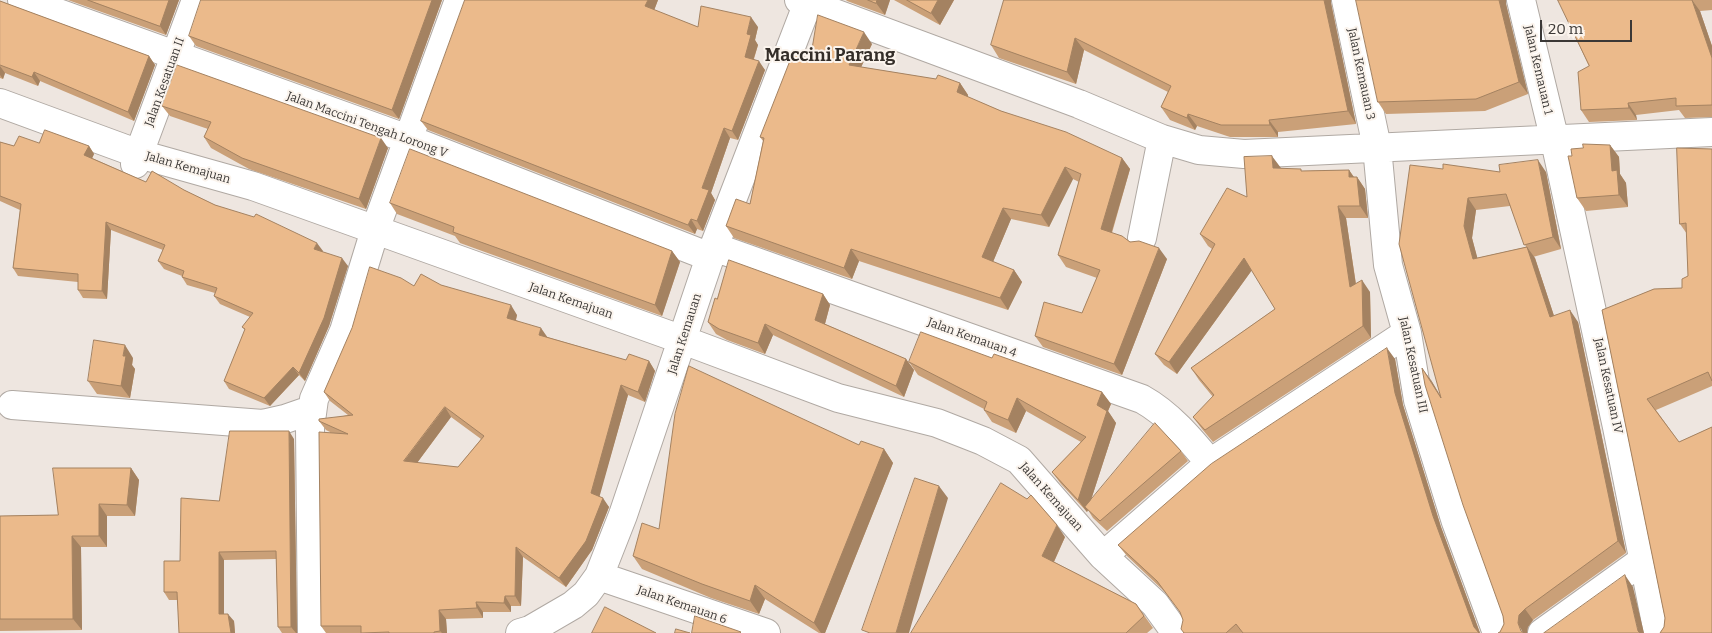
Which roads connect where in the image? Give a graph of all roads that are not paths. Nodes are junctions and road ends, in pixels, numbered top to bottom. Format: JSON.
{"nodes":[{"id":1,"x":22,"y":0,"type":"edge"},
{"id":2,"x":196,"y":0,"type":"edge"},
{"id":3,"x":459,"y":0,"type":"edge"},
{"id":4,"x":1346,"y":0,"type":"edge"},
{"id":5,"x":1521,"y":0,"type":"edge"},
{"id":6,"x":805,"y":1,"type":"edge"},
{"id":7,"x":176,"y":55,"type":"junction"},
{"id":8,"x":0,"y":103,"type":"edge"},
{"id":9,"x":1712,"y":132,"type":"edge"},
{"id":10,"x":408,"y":139,"type":"junction"},
{"id":11,"x":1162,"y":139,"type":"junction"},
{"id":12,"x":1555,"y":141,"type":"junction"},
{"id":13,"x":1377,"y":147,"type":"junction"},
{"id":14,"x":137,"y":159,"type":"junction"},
{"id":15,"x":375,"y":230,"type":"junction"},
{"id":16,"x":1142,"y":238,"type":"dead end"},
{"id":17,"x":712,"y":252,"type":"junction"},
{"id":18,"x":1408,"y":333,"type":"junction"},
{"id":19,"x":684,"y":340,"type":"junction"},
{"id":20,"x":12,"y":405,"type":"dead end"},
{"id":21,"x":311,"y":410,"type":"junction"},
{"id":22,"x":1210,"y":464,"type":"junction"},
{"id":23,"x":1103,"y":556,"type":"junction"},
{"id":24,"x":1642,"y":561,"type":"junction"},
{"id":25,"x":599,"y":576,"type":"junction"},
{"id":26,"x":312,"y":633,"type":"edge"},
{"id":27,"x":520,"y":633,"type":"edge"},
{"id":28,"x":766,"y":633,"type":"edge"},
{"id":29,"x":1176,"y":633,"type":"edge"},
{"id":30,"x":1497,"y":633,"type":"edge"},
{"id":31,"x":1542,"y":633,"type":"edge"},
{"id":32,"x":1658,"y":633,"type":"edge"}],
"edges":[{"from":1,"to":7,"type":"street","name":"Jalan Maccini Tengah Lorong V"},
{"from":2,"to":7,"type":"street","name":"Jalan Kesatuan II"},
{"from":3,"to":10,"type":"street"},
{"from":4,"to":13,"type":"street","name":"Jalan Kemauan 3"},
{"from":5,"to":12,"type":"street","name":"Jalan Kemauan 1"},
{"from":6,"to":11,"type":"street"},
{"from":6,"to":17,"type":"street","name":"Jalan Kemauan"},
{"from":7,"to":10,"type":"street","name":"Jalan Maccini Tengah Lorong V"},
{"from":7,"to":14,"type":"street","name":"Jalan Kesatuan II"},
{"from":8,"to":14,"type":"street","name":"Jalan Kemajuan"},
{"from":9,"to":12,"type":"street"},
{"from":10,"to":15,"type":"street"},
{"from":10,"to":17,"type":"street","name":"Jalan Maccini Tengah Lorong V"},
{"from":11,"to":13,"type":"street"},
{"from":11,"to":16,"type":"street"},
{"from":12,"to":13,"type":"street"},
{"from":12,"to":24,"type":"street","name":"Jalan Kesatuan IV"},
{"from":13,"to":18,"type":"street","name":"Jalan Kesatuan III"},
{"from":14,"to":15,"type":"street","name":"Jalan Kemajuan"},
{"from":15,"to":19,"type":"street","name":"Jalan Kemajuan"},
{"from":15,"to":21,"type":"street"},
{"from":17,"to":19,"type":"street","name":"Jalan Kemauan"},
{"from":17,"to":22,"type":"street","name":"Jalan Kemauan 4"},
{"from":18,"to":22,"type":"street"},
{"from":18,"to":30,"type":"street","name":"Jalan Kesatuan III"},
{"from":19,"to":23,"type":"street","name":"Jalan Kemajuan"},
{"from":19,"to":25,"type":"street","name":"Jalan Kemauan"},
{"from":20,"to":21,"type":"street"},
{"from":21,"to":26,"type":"street"},
{"from":22,"to":23,"type":"street"},
{"from":23,"to":29,"type":"street","name":"Jalan Kemajuan"},
{"from":24,"to":31,"type":"street"},
{"from":24,"to":32,"type":"street","name":"Jalan Kesatuan IV"},
{"from":25,"to":27,"type":"street","name":"Jalan Kemauan"},
{"from":25,"to":28,"type":"street","name":"Jalan Kemauan 6"}]}
